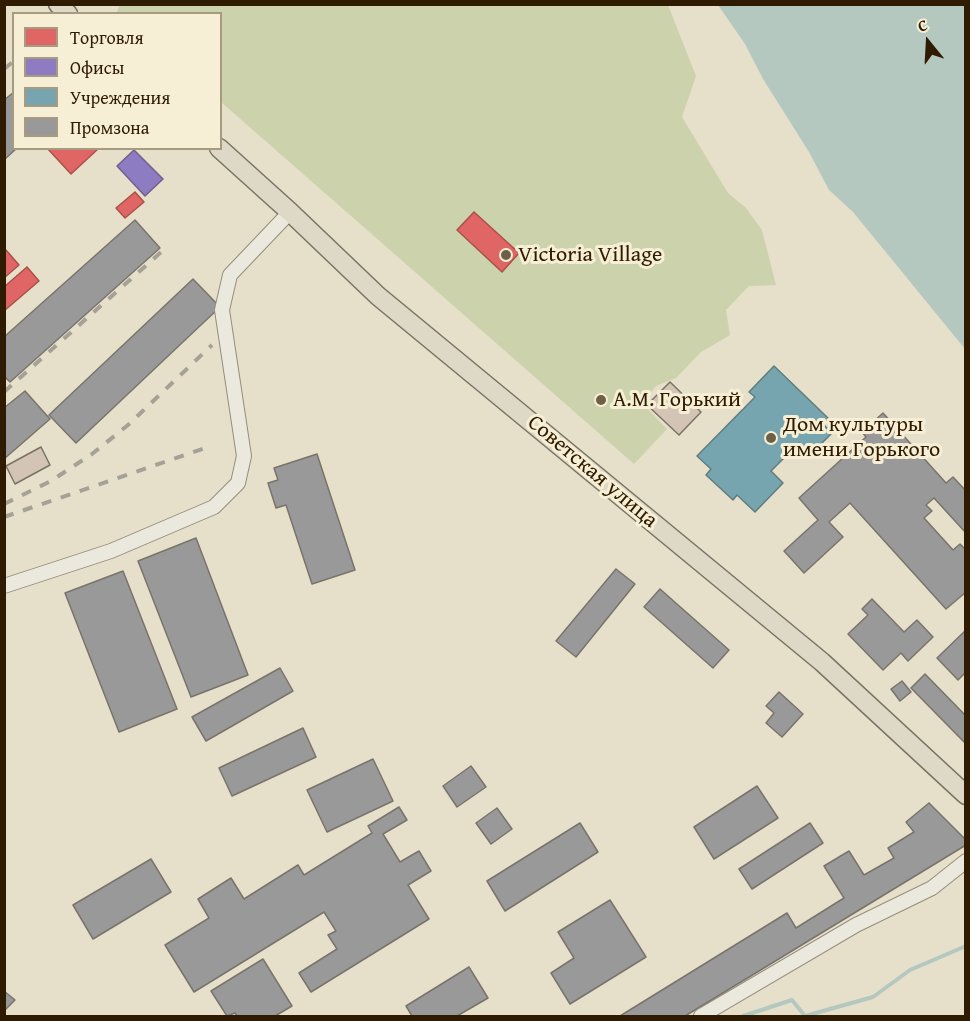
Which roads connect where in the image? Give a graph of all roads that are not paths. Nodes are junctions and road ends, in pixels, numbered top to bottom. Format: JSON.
{"nodes":[{"id":1,"x":221,"y":150,"type":"edge"},
{"id":2,"x":290,"y":212,"type":"junction"},
{"id":3,"x":4,"y":586,"type":"edge"},
{"id":4,"x":966,"y":795,"type":"edge"},
{"id":5,"x":966,"y":861,"type":"edge"},
{"id":6,"x":701,"y":1017,"type":"edge"}],
"edges":[{"from":1,"to":2,"type":"main road","name":"Советская улица"},
{"from":2,"to":3,"type":"street"},
{"from":2,"to":4,"type":"main road","name":"Советская улица"},
{"from":5,"to":6,"type":"street"}]}
